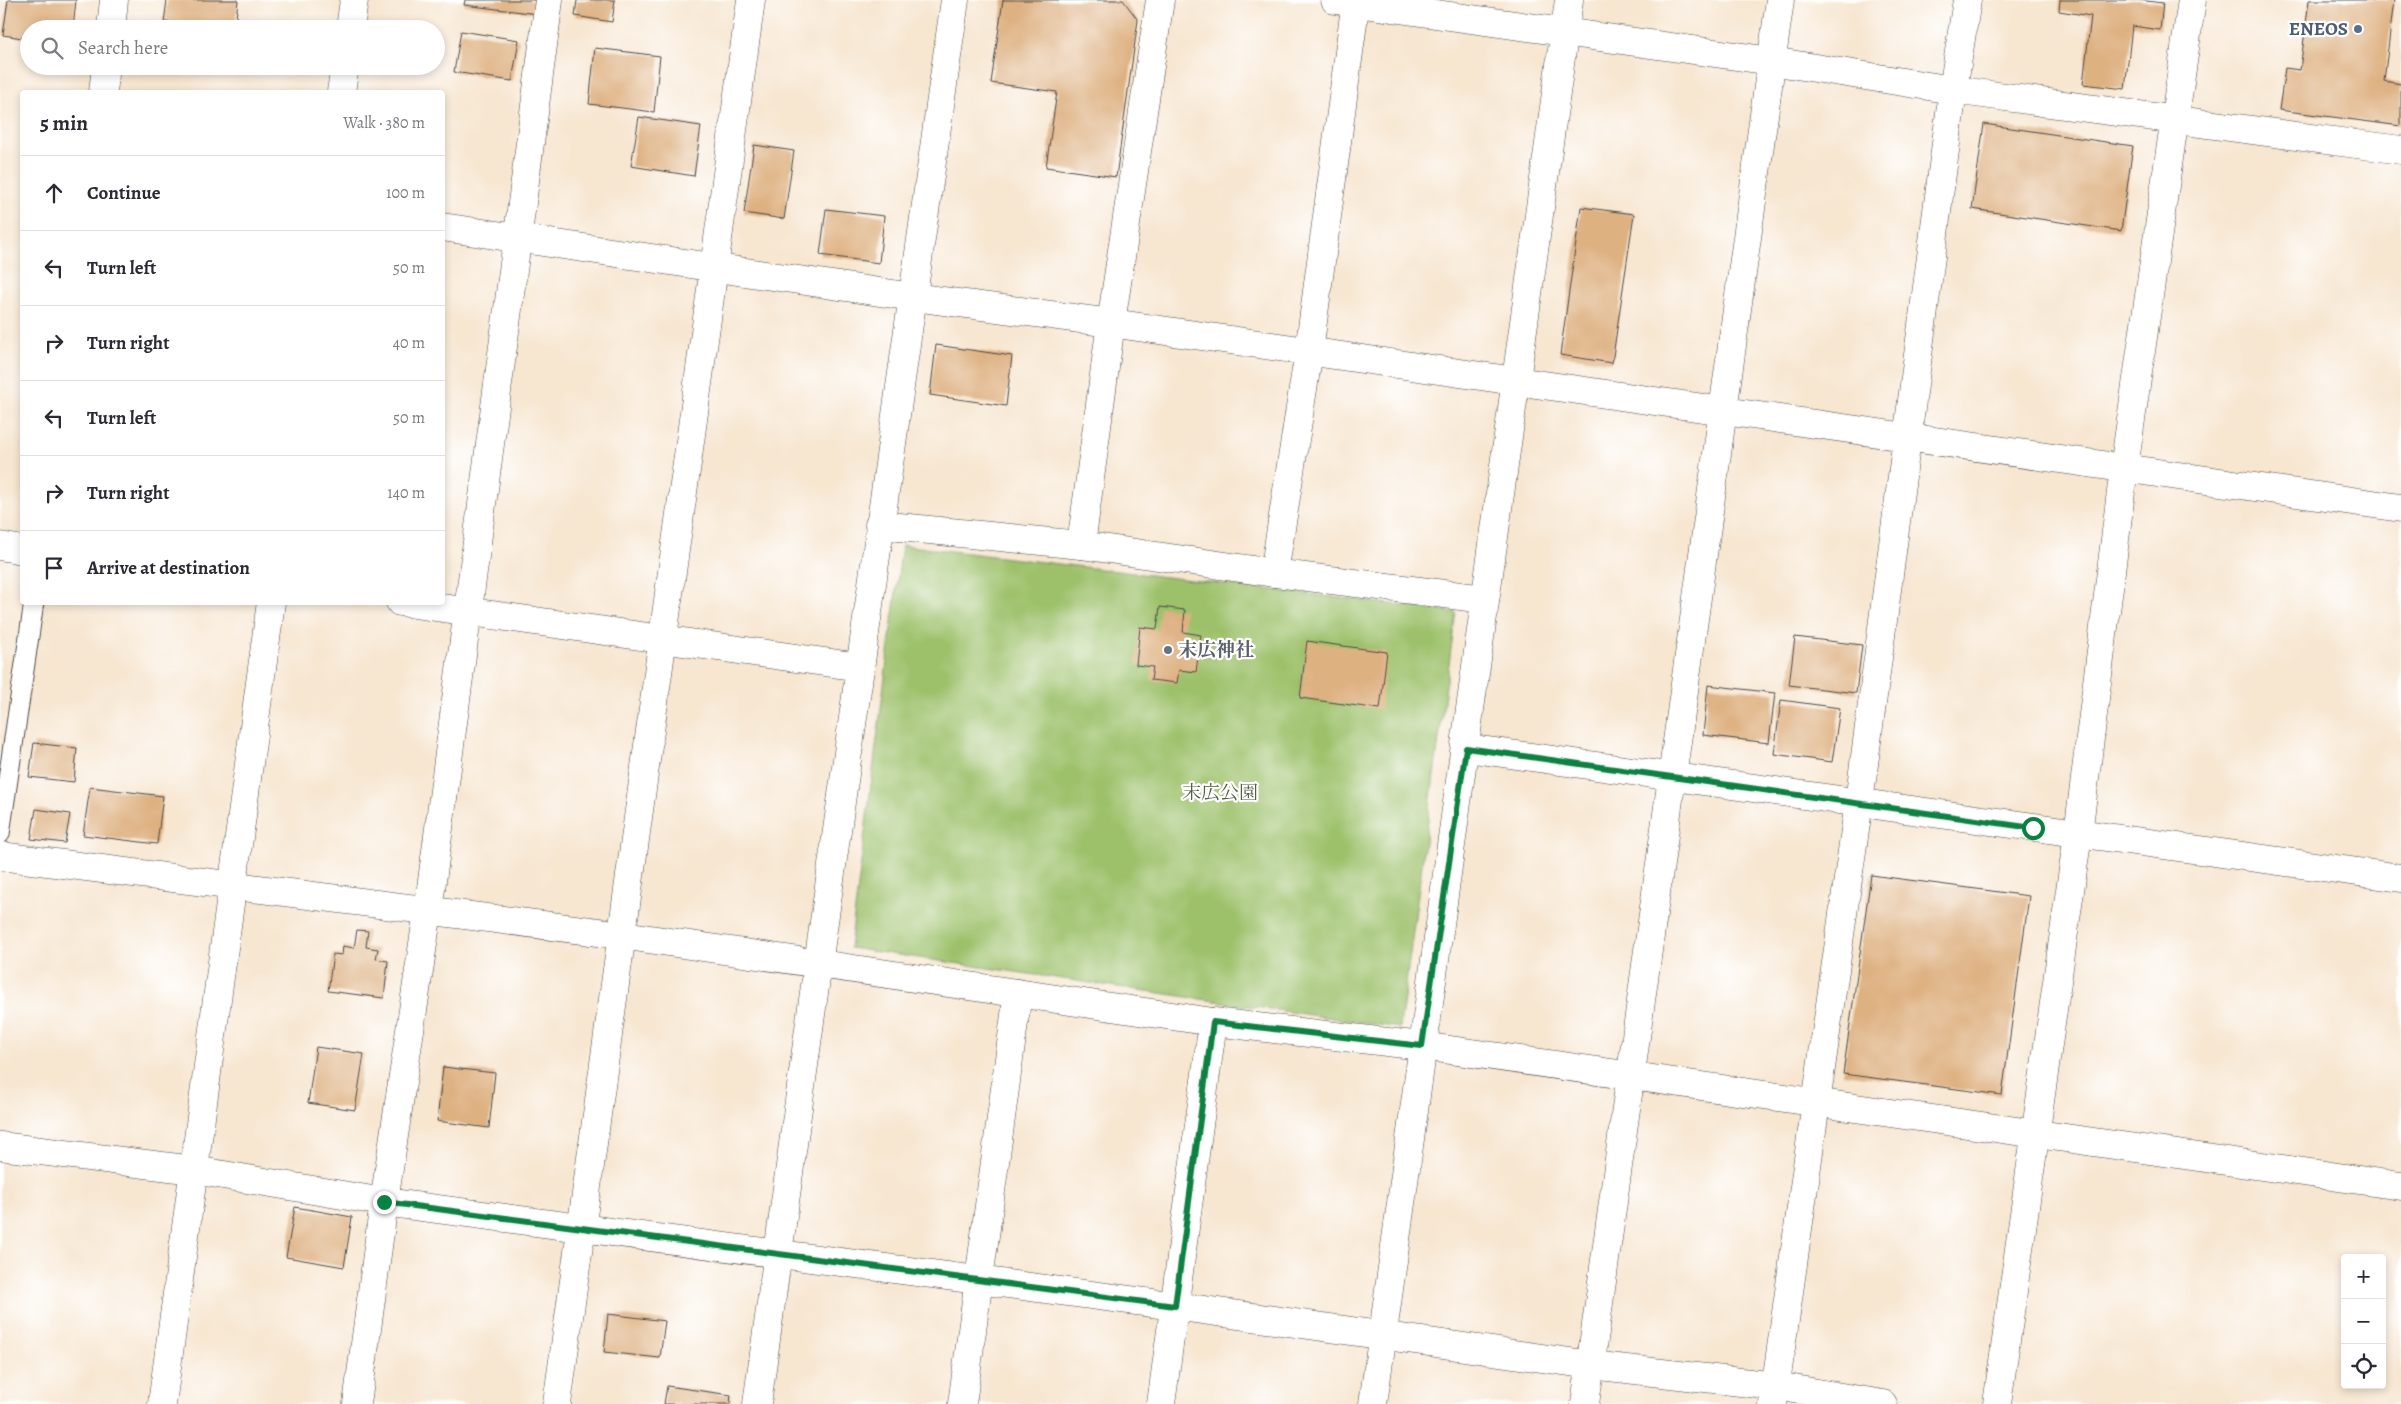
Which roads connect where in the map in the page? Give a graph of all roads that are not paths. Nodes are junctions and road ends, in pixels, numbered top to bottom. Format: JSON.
{"nodes":[{"id":1,"x":114,"y":0,"type":"edge"},
{"id":2,"x":354,"y":0,"type":"edge"},
{"id":3,"x":550,"y":0,"type":"edge"},
{"id":4,"x":751,"y":0,"type":"edge"},
{"id":5,"x":955,"y":0,"type":"edge"},
{"id":6,"x":1160,"y":0,"type":"edge"},
{"id":7,"x":1569,"y":0,"type":"edge"},
{"id":8,"x":1780,"y":0,"type":"edge"},
{"id":9,"x":1966,"y":0,"type":"edge"},
{"id":10,"x":2192,"y":0,"type":"edge"},
{"id":11,"x":1349,"y":1,"type":"edge"},
{"id":12,"x":112,"y":20,"type":"edge"},
{"id":13,"x":351,"y":20,"type":"edge"},
{"id":14,"x":1564,"y":31,"type":"junction"},
{"id":15,"x":1772,"y":61,"type":"junction"},
{"id":16,"x":105,"y":75,"type":"edge"},
{"id":17,"x":344,"y":75,"type":"edge"},
{"id":18,"x":103,"y":90,"type":"edge"},
{"id":19,"x":341,"y":90,"type":"edge"},
{"id":20,"x":1953,"y":90,"type":"junction"},
{"id":21,"x":2175,"y":120,"type":"junction"},
{"id":22,"x":2401,"y":150,"type":"edge"},
{"id":23,"x":445,"y":227,"type":"edge"},
{"id":24,"x":517,"y":238,"type":"junction"},
{"id":25,"x":714,"y":266,"type":"junction"},
{"id":26,"x":913,"y":297,"type":"junction"},
{"id":27,"x":1111,"y":323,"type":"junction"},
{"id":28,"x":1310,"y":351,"type":"junction"},
{"id":29,"x":1514,"y":380,"type":"junction"},
{"id":30,"x":1722,"y":411,"type":"junction"},
{"id":31,"x":1907,"y":437,"type":"junction"},
{"id":32,"x":2124,"y":468,"type":"junction"},
{"id":33,"x":2401,"y":508,"type":"edge"},
{"id":34,"x":879,"y":524,"type":"junction"},
{"id":35,"x":1081,"y":545,"type":"junction"},
{"id":36,"x":0,"y":546,"type":"edge"},
{"id":37,"x":20,"y":550,"type":"edge"},
{"id":38,"x":1274,"y":573,"type":"junction"},
{"id":39,"x":1485,"y":599,"type":"junction"},
{"id":40,"x":34,"y":605,"type":"edge"},
{"id":41,"x":271,"y":605,"type":"edge"},
{"id":42,"x":420,"y":605,"type":"edge"},
{"id":43,"x":466,"y":612,"type":"junction"},
{"id":44,"x":663,"y":639,"type":"junction"},
{"id":45,"x":860,"y":667,"type":"junction"},
{"id":46,"x":1466,"y":748,"type":"junction"},
{"id":47,"x":1672,"y":777,"type":"junction"},
{"id":48,"x":1859,"y":802,"type":"junction"},
{"id":49,"x":0,"y":834,"type":"edge"},
{"id":50,"x":2078,"y":834,"type":"junction"},
{"id":51,"x":0,"y":856,"type":"edge"},
{"id":52,"x":2401,"y":878,"type":"edge"},
{"id":53,"x":233,"y":886,"type":"junction"},
{"id":54,"x":428,"y":911,"type":"junction"},
{"id":55,"x":622,"y":935,"type":"junction"},
{"id":56,"x":818,"y":964,"type":"junction"},
{"id":57,"x":1018,"y":993,"type":"junction"},
{"id":58,"x":1213,"y":1022,"type":"junction"},
{"id":59,"x":1422,"y":1046,"type":"junction"},
{"id":60,"x":1630,"y":1076,"type":"junction"},
{"id":61,"x":1816,"y":1101,"type":"junction"},
{"id":62,"x":2035,"y":1134,"type":"junction"},
{"id":63,"x":0,"y":1146,"type":"edge"},
{"id":64,"x":194,"y":1170,"type":"junction"},
{"id":65,"x":2401,"y":1186,"type":"edge"},
{"id":66,"x":384,"y":1202,"type":"junction"},
{"id":67,"x":582,"y":1227,"type":"junction"},
{"id":68,"x":779,"y":1254,"type":"junction"},
{"id":69,"x":978,"y":1280,"type":"junction"},
{"id":70,"x":1175,"y":1306,"type":"junction"},
{"id":71,"x":1383,"y":1335,"type":"junction"},
{"id":72,"x":1591,"y":1365,"type":"junction"},
{"id":73,"x":1774,"y":1395,"type":"edge"},
{"id":74,"x":162,"y":1404,"type":"edge"},
{"id":75,"x":357,"y":1404,"type":"edge"},
{"id":76,"x":557,"y":1404,"type":"edge"},
{"id":77,"x":757,"y":1404,"type":"edge"},
{"id":78,"x":962,"y":1404,"type":"edge"},
{"id":79,"x":1161,"y":1404,"type":"edge"},
{"id":80,"x":1373,"y":1404,"type":"edge"},
{"id":81,"x":1585,"y":1404,"type":"edge"},
{"id":82,"x":1883,"y":1404,"type":"edge"},
{"id":83,"x":1997,"y":1404,"type":"edge"}],
"edges":[{"from":1,"to":12,"type":"street"},
{"from":2,"to":13,"type":"street"},
{"from":3,"to":24,"type":"street"},
{"from":4,"to":25,"type":"street"},
{"from":5,"to":26,"type":"street"},
{"from":6,"to":27,"type":"street"},
{"from":7,"to":14,"type":"street"},
{"from":8,"to":15,"type":"street"},
{"from":9,"to":20,"type":"street"},
{"from":10,"to":21,"type":"street"},
{"from":11,"to":14,"type":"street"},
{"from":11,"to":28,"type":"street"},
{"from":14,"to":15,"type":"street"},
{"from":14,"to":29,"type":"street"},
{"from":15,"to":20,"type":"street"},
{"from":15,"to":30,"type":"street"},
{"from":16,"to":18,"type":"street"},
{"from":17,"to":19,"type":"street"},
{"from":20,"to":21,"type":"street"},
{"from":20,"to":31,"type":"street"},
{"from":21,"to":22,"type":"street"},
{"from":21,"to":32,"type":"street"},
{"from":23,"to":24,"type":"street"},
{"from":24,"to":25,"type":"street"},
{"from":24,"to":43,"type":"street"},
{"from":25,"to":26,"type":"street"},
{"from":25,"to":44,"type":"street"},
{"from":26,"to":27,"type":"street"},
{"from":26,"to":34,"type":"street"},
{"from":27,"to":28,"type":"street"},
{"from":27,"to":35,"type":"street"},
{"from":28,"to":29,"type":"street"},
{"from":28,"to":38,"type":"street"},
{"from":29,"to":30,"type":"street"},
{"from":29,"to":39,"type":"street"},
{"from":30,"to":31,"type":"street"},
{"from":30,"to":47,"type":"street"},
{"from":31,"to":32,"type":"street"},
{"from":31,"to":48,"type":"street"},
{"from":32,"to":33,"type":"street"},
{"from":32,"to":50,"type":"street"},
{"from":34,"to":35,"type":"street"},
{"from":34,"to":45,"type":"street"},
{"from":35,"to":38,"type":"street"},
{"from":36,"to":37,"type":"street"},
{"from":38,"to":39,"type":"street"},
{"from":39,"to":46,"type":"street"},
{"from":40,"to":49,"type":"lane"},
{"from":41,"to":53,"type":"street"},
{"from":42,"to":43,"type":"street"},
{"from":43,"to":44,"type":"street"},
{"from":43,"to":54,"type":"street"},
{"from":44,"to":45,"type":"street"},
{"from":44,"to":55,"type":"street"},
{"from":45,"to":56,"type":"street"},
{"from":46,"to":47,"type":"street"},
{"from":46,"to":59,"type":"street"},
{"from":47,"to":48,"type":"street"},
{"from":47,"to":60,"type":"street"},
{"from":48,"to":50,"type":"street"},
{"from":48,"to":61,"type":"street"},
{"from":50,"to":52,"type":"street"},
{"from":50,"to":62,"type":"street"},
{"from":51,"to":53,"type":"street"},
{"from":53,"to":54,"type":"street"},
{"from":53,"to":64,"type":"street"},
{"from":54,"to":55,"type":"street"},
{"from":54,"to":66,"type":"street"},
{"from":55,"to":56,"type":"street"},
{"from":55,"to":67,"type":"street"},
{"from":56,"to":57,"type":"street"},
{"from":56,"to":68,"type":"street"},
{"from":57,"to":58,"type":"street"},
{"from":57,"to":69,"type":"street"},
{"from":58,"to":59,"type":"street"},
{"from":58,"to":70,"type":"street"},
{"from":59,"to":60,"type":"street"},
{"from":59,"to":71,"type":"street"},
{"from":60,"to":61,"type":"street"},
{"from":60,"to":72,"type":"street"},
{"from":61,"to":62,"type":"street"},
{"from":61,"to":73,"type":"street"},
{"from":62,"to":65,"type":"street"},
{"from":62,"to":83,"type":"street"},
{"from":63,"to":64,"type":"street"},
{"from":64,"to":66,"type":"street"},
{"from":64,"to":74,"type":"street"},
{"from":66,"to":67,"type":"street"},
{"from":66,"to":75,"type":"street"},
{"from":67,"to":68,"type":"street"},
{"from":67,"to":76,"type":"street"},
{"from":68,"to":69,"type":"street"},
{"from":68,"to":77,"type":"street"},
{"from":69,"to":70,"type":"street"},
{"from":69,"to":78,"type":"street"},
{"from":70,"to":71,"type":"street"},
{"from":70,"to":79,"type":"street"},
{"from":71,"to":72,"type":"street"},
{"from":71,"to":80,"type":"street"},
{"from":72,"to":73,"type":"street"},
{"from":72,"to":81,"type":"street"},
{"from":73,"to":82,"type":"street"}]}
